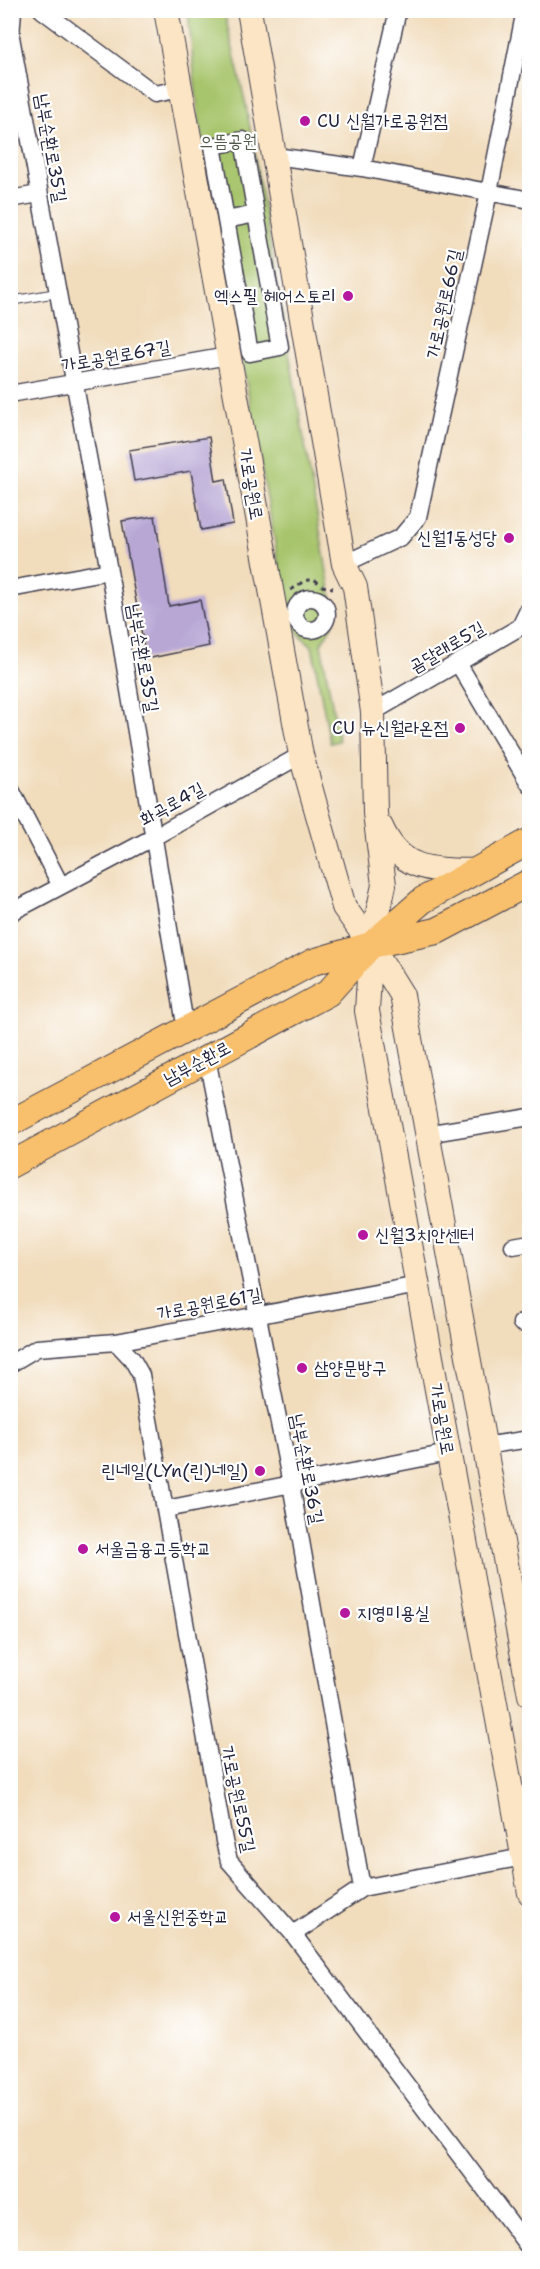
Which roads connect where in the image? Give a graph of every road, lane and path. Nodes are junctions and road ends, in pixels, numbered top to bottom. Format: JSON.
{"nodes":[{"id":1,"x":13,"y":10,"type":"edge"},
{"id":2,"x":42,"y":10,"type":"edge"},
{"id":3,"x":166,"y":10,"type":"edge"},
{"id":4,"x":249,"y":10,"type":"edge"},
{"id":5,"x":398,"y":10,"type":"edge"},
{"id":6,"x":525,"y":10,"type":"edge"},
{"id":7,"x":180,"y":89,"type":"junction"},
{"id":8,"x":275,"y":156,"type":"junction"},
{"id":9,"x":362,"y":168,"type":"junction"},
{"id":10,"x":489,"y":192,"type":"junction"},
{"id":11,"x":39,"y":194,"type":"junction"},
{"id":12,"x":10,"y":199,"type":"edge"},
{"id":13,"x":530,"y":200,"type":"edge"},
{"id":14,"x":256,"y":214,"type":"junction"},
{"id":15,"x":226,"y":220,"type":"junction"},
{"id":16,"x":57,"y":293,"type":"junction"},
{"id":17,"x":10,"y":301,"type":"edge"},
{"id":18,"x":228,"y":356,"type":"junction"},
{"id":19,"x":73,"y":383,"type":"junction"},
{"id":20,"x":10,"y":394,"type":"edge"},
{"id":21,"x":344,"y":564,"type":"junction"},
{"id":22,"x":109,"y":571,"type":"junction"},
{"id":23,"x":322,"y":586,"type":"dead end"},
{"id":24,"x":10,"y":589,"type":"edge"},
{"id":25,"x":291,"y":590,"type":"dead end"},
{"id":26,"x":530,"y":606,"type":"edge"},
{"id":27,"x":295,"y":613,"type":"joint"},
{"id":28,"x":525,"y":626,"type":"edge"},
{"id":29,"x":458,"y":663,"type":"junction"},
{"id":30,"x":373,"y":712,"type":"junction"},
{"id":31,"x":301,"y":755,"type":"junction"},
{"id":32,"x":530,"y":785,"type":"edge"},
{"id":33,"x":10,"y":788,"type":"edge"},
{"id":34,"x":375,"y":813,"type":"junction"},
{"id":35,"x":154,"y":837,"type":"junction"},
{"id":36,"x":530,"y":842,"type":"edge"},
{"id":37,"x":476,"y":871,"type":"junction"},
{"id":38,"x":530,"y":882,"type":"edge"},
{"id":39,"x":62,"y":886,"type":"junction"},
{"id":40,"x":10,"y":913,"type":"edge"},
{"id":41,"x":371,"y":945,"type":"junction"},
{"id":42,"x":186,"y":1030,"type":"junction"},
{"id":43,"x":207,"y":1058,"type":"junction"},
{"id":44,"x":530,"y":1117,"type":"edge"},
{"id":45,"x":10,"y":1123,"type":"edge"},
{"id":46,"x":426,"y":1134,"type":"junction"},
{"id":47,"x":10,"y":1165,"type":"edge"},
{"id":48,"x":418,"y":1285,"type":"junction"},
{"id":49,"x":258,"y":1315,"type":"junction"},
{"id":50,"x":116,"y":1342,"type":"junction"},
{"id":51,"x":10,"y":1364,"type":"edge"},
{"id":52,"x":530,"y":1439,"type":"edge"},
{"id":53,"x":484,"y":1446,"type":"junction"},
{"id":54,"x":448,"y":1453,"type":"junction"},
{"id":55,"x":291,"y":1484,"type":"junction"},
{"id":56,"x":165,"y":1509,"type":"junction"},
{"id":57,"x":530,"y":1695,"type":"edge"},
{"id":58,"x":523,"y":1857,"type":"junction"},
{"id":59,"x":362,"y":1888,"type":"junction"},
{"id":60,"x":530,"y":1893,"type":"edge"},
{"id":61,"x":293,"y":1934,"type":"junction"},
{"id":62,"x":530,"y":2249,"type":"edge"}],
"edges":[{"from":1,"to":11,"type":"street","name":"남부순환로35길"},
{"from":2,"to":7,"type":"street"},
{"from":3,"to":7,"type":"main road","name":"가로공원로"},
{"from":4,"to":8,"type":"main road","name":"가로공원로"},
{"from":5,"to":9,"type":"street"},
{"from":6,"to":10,"type":"street","name":"가로공원로66길"},
{"from":7,"to":18,"type":"main road","name":"가로공원로"},
{"from":8,"to":9,"type":"street"},
{"from":8,"to":21,"type":"main road","name":"가로공원로"},
{"from":9,"to":10,"type":"street"},
{"from":10,"to":13,"type":"street"},
{"from":10,"to":21,"type":"street","name":"가로공원로66길"},
{"from":11,"to":12,"type":"street"},
{"from":11,"to":16,"type":"street","name":"남부순환로35길"},
{"from":14,"to":15,"type":"street"},
{"from":14,"to":15,"type":"street"},
{"from":14,"to":15,"type":"street"},
{"from":16,"to":17,"type":"lane"},
{"from":16,"to":19,"type":"street","name":"남부순환로35길"},
{"from":18,"to":19,"type":"street","name":"가로공원로67길"},
{"from":18,"to":31,"type":"main road","name":"가로공원로"},
{"from":19,"to":20,"type":"street","name":"가로공원로67길"},
{"from":19,"to":22,"type":"street","name":"남부순환로35길"},
{"from":21,"to":30,"type":"main road","name":"가로공원로"},
{"from":22,"to":24,"type":"street"},
{"from":22,"to":35,"type":"street","name":"남부순환로35길"},
{"from":23,"to":25,"type":"path"},
{"from":26,"to":28,"type":"street","name":"곰달래로5길"},
{"from":27,"to":27,"type":"street"},
{"from":28,"to":29,"type":"street","name":"곰달래로5길"},
{"from":29,"to":30,"type":"street","name":"곰달래로5길"},
{"from":29,"to":32,"type":"street"},
{"from":30,"to":34,"type":"main road","name":"가로공원로"},
{"from":31,"to":35,"type":"street","name":"화곡로4길"},
{"from":31,"to":41,"type":"main road","name":"가로공원로"},
{"from":33,"to":39,"type":"street"},
{"from":34,"to":37,"type":"main road"},
{"from":34,"to":41,"type":"main road","name":"가로공원로"},
{"from":35,"to":39,"type":"street","name":"화곡로4길"},
{"from":35,"to":42,"type":"street","name":"남부순환로35길"},
{"from":36,"to":37,"type":"main road","name":"남부순환로"},
{"from":37,"to":41,"type":"main road","name":"남부순환로"},
{"from":38,"to":41,"type":"main road","name":"남부순환로"},
{"from":39,"to":40,"type":"street","name":"화곡로4길"},
{"from":41,"to":42,"type":"main road","name":"남부순환로"},
{"from":41,"to":43,"type":"main road","name":"남부순환로"},
{"from":41,"to":46,"type":"main road","name":"가로공원로"},
{"from":41,"to":48,"type":"main road","name":"가로공원로"},
{"from":42,"to":45,"type":"main road","name":"남부순환로"},
{"from":43,"to":47,"type":"main road","name":"남부순환로"},
{"from":43,"to":49,"type":"street","name":"남부순환로36길"},
{"from":44,"to":46,"type":"street"},
{"from":46,"to":53,"type":"main road","name":"가로공원로"},
{"from":48,"to":49,"type":"street","name":"가로공원로61길"},
{"from":48,"to":54,"type":"main road","name":"가로공원로"},
{"from":49,"to":50,"type":"street","name":"가로공원로61길"},
{"from":49,"to":55,"type":"street","name":"남부순환로36길"},
{"from":50,"to":51,"type":"street","name":"가로공원로61길"},
{"from":50,"to":56,"type":"street","name":"가로공원로55길"},
{"from":52,"to":53,"type":"street","name":"가로공원로"},
{"from":53,"to":57,"type":"main road","name":"가로공원로"},
{"from":54,"to":55,"type":"street"},
{"from":54,"to":58,"type":"main road","name":"가로공원로"},
{"from":55,"to":56,"type":"street"},
{"from":55,"to":59,"type":"street","name":"남부순환로36길"},
{"from":56,"to":61,"type":"street","name":"가로공원로55길"},
{"from":58,"to":59,"type":"street"},
{"from":58,"to":60,"type":"main road","name":"가로공원로"},
{"from":59,"to":61,"type":"street"},
{"from":61,"to":62,"type":"street","name":"가로공원로55길"}]}
